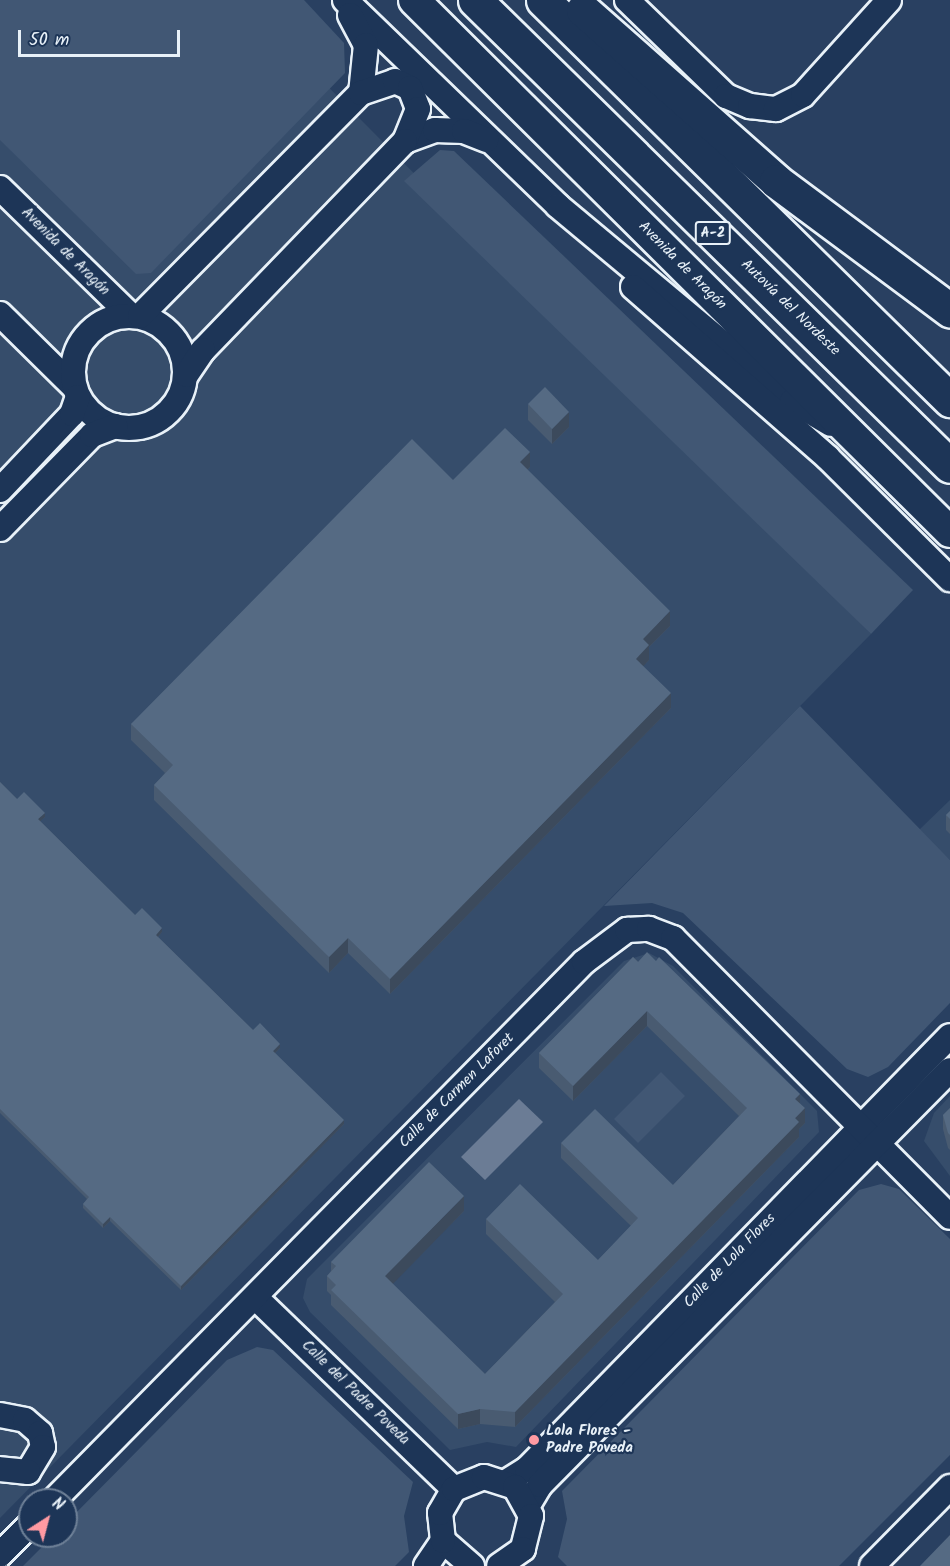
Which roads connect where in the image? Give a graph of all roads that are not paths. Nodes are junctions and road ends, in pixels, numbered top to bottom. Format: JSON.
{"nodes":[{"id":1,"x":343,"y":0,"type":"edge"},
{"id":2,"x":414,"y":0,"type":"edge"},
{"id":3,"x":475,"y":0,"type":"edge"},
{"id":4,"x":543,"y":0,"type":"edge"},
{"id":5,"x":572,"y":0,"type":"edge"},
{"id":6,"x":627,"y":0,"type":"edge"},
{"id":7,"x":889,"y":0,"type":"edge"},
{"id":8,"x":361,"y":93,"type":"junction"},
{"id":9,"x":405,"y":141,"type":"junction"},
{"id":10,"x":489,"y":141,"type":"junction"},
{"id":11,"x":776,"y":181,"type":"junction"},
{"id":12,"x":0,"y":188,"type":"edge"},
{"id":13,"x":558,"y":206,"type":"junction"},
{"id":14,"x":950,"y":284,"type":"edge"},
{"id":15,"x":950,"y":310,"type":"edge"},
{"id":16,"x":0,"y":314,"type":"edge"},
{"id":17,"x":135,"y":315,"type":"junction"},
{"id":18,"x":186,"y":375,"type":"junction"},
{"id":19,"x":76,"y":392,"type":"junction"},
{"id":20,"x":950,"y":400,"type":"edge"},
{"id":21,"x":115,"y":426,"type":"junction"},
{"id":22,"x":856,"y":439,"type":"junction"},
{"id":23,"x":950,"y":466,"type":"edge"},
{"id":24,"x":0,"y":490,"type":"edge"},
{"id":25,"x":0,"y":528,"type":"edge"},
{"id":26,"x":950,"y":532,"type":"edge"},
{"id":27,"x":950,"y":579,"type":"edge"},
{"id":28,"x":950,"y":1036,"type":"edge"},
{"id":29,"x":950,"y":1070,"type":"edge"},
{"id":30,"x":869,"y":1137,"type":"junction"},
{"id":31,"x":950,"y":1217,"type":"edge"},
{"id":32,"x":255,"y":1297,"type":"junction"},
{"id":33,"x":0,"y":1415,"type":"edge"},
{"id":34,"x":0,"y":1469,"type":"edge"},
{"id":35,"x":506,"y":1482,"type":"junction"},
{"id":36,"x":950,"y":1487,"type":"edge"},
{"id":37,"x":66,"y":1488,"type":"edge"},
{"id":38,"x":454,"y":1489,"type":"junction"},
{"id":39,"x":528,"y":1505,"type":"junction"},
{"id":40,"x":18,"y":1536,"type":"edge"},
{"id":41,"x":443,"y":1541,"type":"junction"},
{"id":42,"x":0,"y":1555,"type":"edge"},
{"id":43,"x":513,"y":1563,"type":"edge"},
{"id":44,"x":467,"y":1565,"type":"edge"},
{"id":45,"x":426,"y":1566,"type":"edge"},
{"id":46,"x":872,"y":1566,"type":"edge"}],
"edges":[{"from":1,"to":8,"type":"street"},
{"from":1,"to":10,"type":"street"},
{"from":2,"to":22,"type":"street","name":"Avenida de Aragón"},
{"from":3,"to":23,"type":"highway","name":"Autovía del Nordeste","number":"A-2"},
{"from":4,"to":20,"type":"highway"},
{"from":5,"to":11,"type":"highway"},
{"from":6,"to":7,"type":"street"},
{"from":8,"to":9,"type":"street"},
{"from":8,"to":17,"type":"street"},
{"from":9,"to":10,"type":"street"},
{"from":9,"to":18,"type":"street"},
{"from":10,"to":13,"type":"street"},
{"from":11,"to":14,"type":"highway"},
{"from":11,"to":15,"type":"highway"},
{"from":12,"to":17,"type":"street","name":"Avenida de Aragón"},
{"from":13,"to":22,"type":"street"},
{"from":13,"to":27,"type":"street"},
{"from":16,"to":19,"type":"street"},
{"from":17,"to":18,"type":"street"},
{"from":17,"to":19,"type":"street"},
{"from":18,"to":21,"type":"street"},
{"from":19,"to":21,"type":"street"},
{"from":19,"to":24,"type":"street"},
{"from":21,"to":25,"type":"street"},
{"from":22,"to":26,"type":"street","name":"Avenida de Aragón"},
{"from":28,"to":30,"type":"street","name":"Calle de Lola Flores"},
{"from":29,"to":30,"type":"street","name":"Calle de Lola Flores"},
{"from":30,"to":31,"type":"street","name":"Calle de Carmen Laforet"},
{"from":30,"to":32,"type":"street","name":"Calle de Carmen Laforet"},
{"from":30,"to":35,"type":"street","name":"Calle de Lola Flores"},
{"from":30,"to":39,"type":"street","name":"Calle de Lola Flores"},
{"from":32,"to":37,"type":"street","name":"Calle de Carmen Laforet"},
{"from":32,"to":38,"type":"street","name":"Calle del Padre Poveda"},
{"from":33,"to":34,"type":"street"},
{"from":35,"to":38,"type":"street"},
{"from":35,"to":39,"type":"street"},
{"from":36,"to":46,"type":"street"},
{"from":38,"to":41,"type":"street"},
{"from":39,"to":43,"type":"street"},
{"from":40,"to":42,"type":"street"},
{"from":41,"to":44,"type":"street"},
{"from":41,"to":45,"type":"street"}]}
